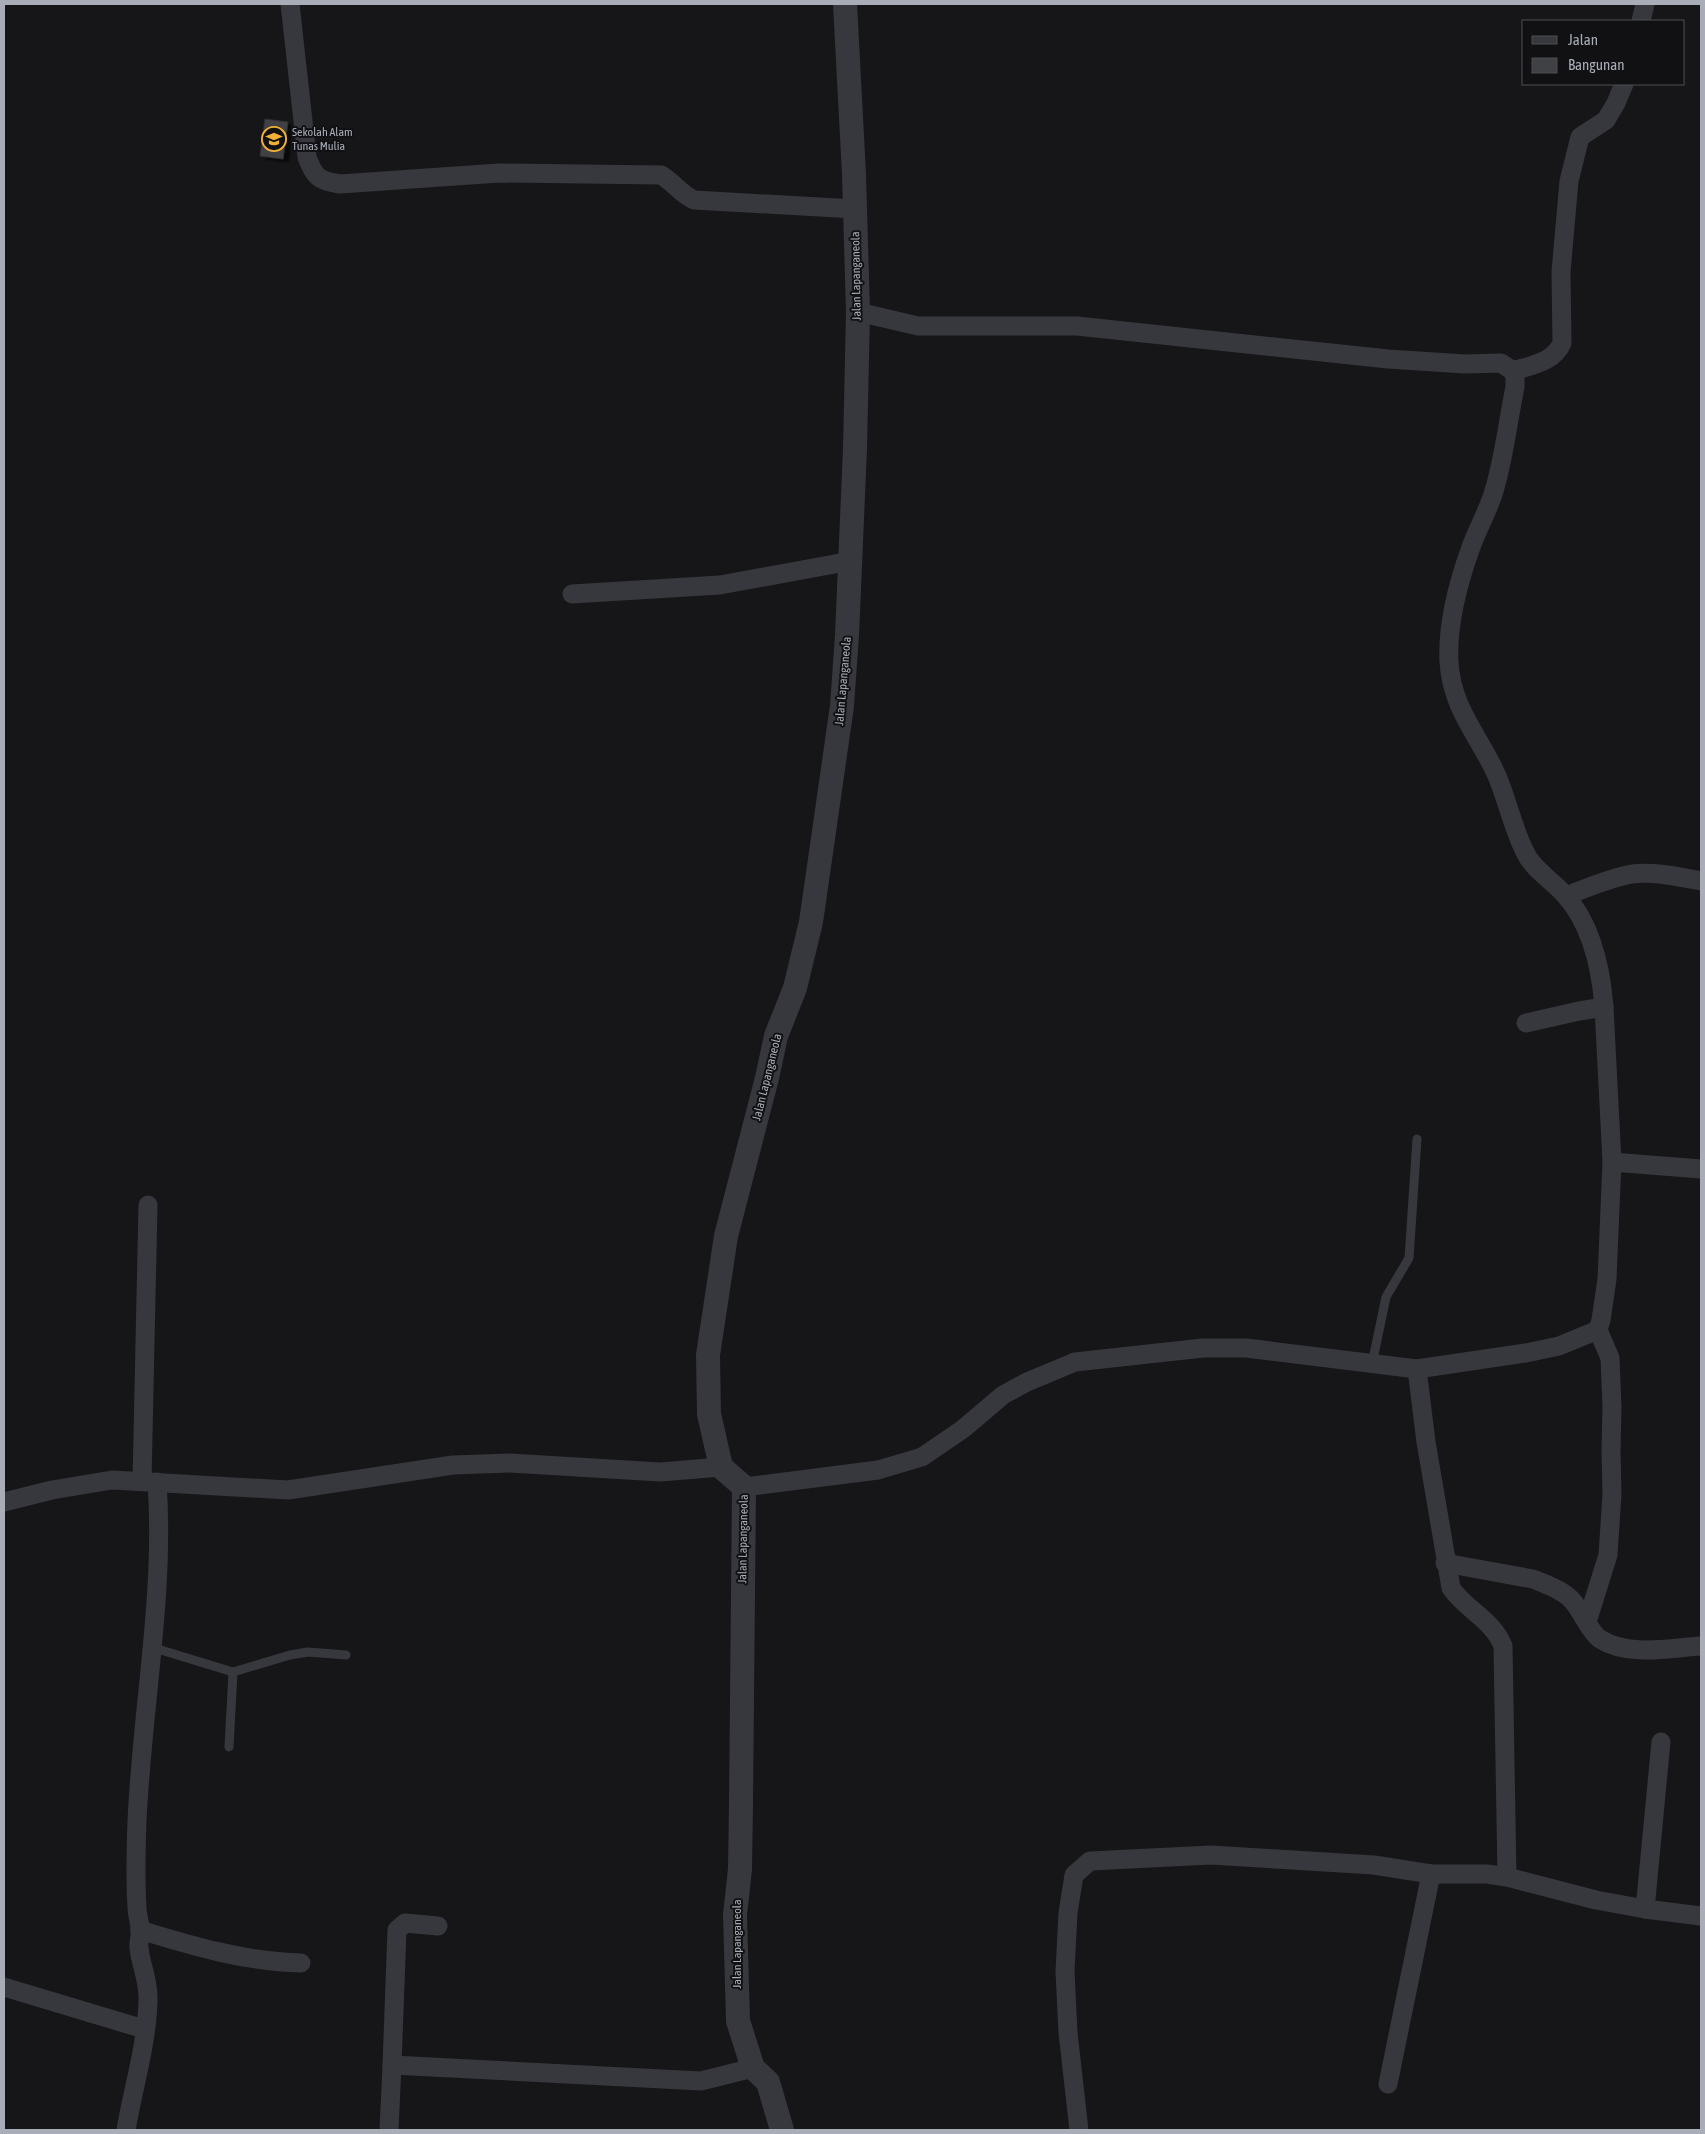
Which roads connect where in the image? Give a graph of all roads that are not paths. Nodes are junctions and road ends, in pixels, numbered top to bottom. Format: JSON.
{"nodes":[{"id":1,"x":290,"y":4,"type":"edge"},
{"id":2,"x":845,"y":4,"type":"edge"},
{"id":3,"x":1645,"y":4,"type":"edge"},
{"id":4,"x":1641,"y":20,"type":"edge"},
{"id":5,"x":1624,"y":85,"type":"edge"},
{"id":6,"x":855,"y":209,"type":"junction"},
{"id":7,"x":858,"y":312,"type":"junction"},
{"id":8,"x":1513,"y":371,"type":"junction"},
{"id":9,"x":850,"y":561,"type":"junction"},
{"id":10,"x":572,"y":594,"type":"dead end"},
{"id":11,"x":1701,"y":881,"type":"edge"},
{"id":12,"x":1566,"y":896,"type":"junction"},
{"id":13,"x":1604,"y":1007,"type":"junction"},
{"id":14,"x":1526,"y":1024,"type":"dead end"},
{"id":15,"x":1417,"y":1139,"type":"dead end"},
{"id":16,"x":1612,"y":1162,"type":"junction"},
{"id":17,"x":1701,"y":1169,"type":"edge"},
{"id":18,"x":148,"y":1205,"type":"dead end"},
{"id":19,"x":1598,"y":1330,"type":"junction"},
{"id":20,"x":1372,"y":1364,"type":"junction"},
{"id":21,"x":1417,"y":1369,"type":"junction"},
{"id":22,"x":721,"y":1467,"type":"junction"},
{"id":23,"x":149,"y":1482,"type":"junction"},
{"id":24,"x":744,"y":1487,"type":"junction"},
{"id":25,"x":4,"y":1502,"type":"edge"},
{"id":26,"x":1445,"y":1564,"type":"junction"},
{"id":27,"x":1587,"y":1622,"type":"junction"},
{"id":28,"x":1701,"y":1646,"type":"edge"},
{"id":29,"x":152,"y":1647,"type":"junction"},
{"id":30,"x":346,"y":1655,"type":"dead end"},
{"id":31,"x":233,"y":1672,"type":"junction"},
{"id":32,"x":1661,"y":1742,"type":"dead end"},
{"id":33,"x":229,"y":1747,"type":"dead end"},
{"id":34,"x":1431,"y":1874,"type":"junction"},
{"id":35,"x":1507,"y":1877,"type":"junction"},
{"id":36,"x":1645,"y":1909,"type":"junction"},
{"id":37,"x":1701,"y":1916,"type":"edge"},
{"id":38,"x":438,"y":1926,"type":"dead end"},
{"id":39,"x":140,"y":1930,"type":"junction"},
{"id":40,"x":301,"y":1963,"type":"dead end"},
{"id":41,"x":4,"y":1987,"type":"edge"},
{"id":42,"x":144,"y":2029,"type":"junction"},
{"id":43,"x":392,"y":2065,"type":"junction"},
{"id":44,"x":753,"y":2068,"type":"junction"},
{"id":45,"x":1388,"y":2084,"type":"dead end"},
{"id":46,"x":126,"y":2130,"type":"edge"},
{"id":47,"x":389,"y":2130,"type":"edge"},
{"id":48,"x":782,"y":2130,"type":"edge"},
{"id":49,"x":1079,"y":2130,"type":"edge"}],
"edges":[{"from":1,"to":6,"type":"street"},
{"from":2,"to":6,"type":"street","name":"Jalan Lapanganeola"},
{"from":3,"to":4,"type":"street"},
{"from":5,"to":8,"type":"street"},
{"from":6,"to":7,"type":"street","name":"Jalan Lapanganeola"},
{"from":7,"to":8,"type":"street"},
{"from":7,"to":9,"type":"street","name":"Jalan Lapanganeola"},
{"from":8,"to":12,"type":"street"},
{"from":9,"to":10,"type":"street"},
{"from":9,"to":22,"type":"street","name":"Jalan Lapanganeola"},
{"from":11,"to":12,"type":"street"},
{"from":12,"to":13,"type":"street"},
{"from":13,"to":14,"type":"street"},
{"from":13,"to":16,"type":"street"},
{"from":15,"to":20,"type":"lane"},
{"from":16,"to":17,"type":"street"},
{"from":16,"to":19,"type":"street"},
{"from":18,"to":23,"type":"street"},
{"from":19,"to":21,"type":"street"},
{"from":19,"to":27,"type":"street"},
{"from":20,"to":21,"type":"street"},
{"from":20,"to":24,"type":"street"},
{"from":21,"to":26,"type":"street"},
{"from":22,"to":23,"type":"street"},
{"from":22,"to":24,"type":"street","name":"Jalan Lapanganeola"},
{"from":23,"to":25,"type":"street"},
{"from":23,"to":29,"type":"street"},
{"from":24,"to":44,"type":"street","name":"Jalan Lapanganeola"},
{"from":26,"to":27,"type":"street"},
{"from":26,"to":35,"type":"street"},
{"from":27,"to":28,"type":"street"},
{"from":29,"to":31,"type":"lane"},
{"from":29,"to":39,"type":"street"},
{"from":30,"to":31,"type":"lane"},
{"from":31,"to":33,"type":"lane"},
{"from":32,"to":36,"type":"street"},
{"from":34,"to":35,"type":"street"},
{"from":34,"to":45,"type":"street"},
{"from":34,"to":49,"type":"street"},
{"from":35,"to":36,"type":"street"},
{"from":36,"to":37,"type":"street"},
{"from":38,"to":43,"type":"street"},
{"from":39,"to":40,"type":"street"},
{"from":39,"to":42,"type":"street"},
{"from":41,"to":42,"type":"street"},
{"from":42,"to":46,"type":"street"},
{"from":43,"to":44,"type":"street"},
{"from":43,"to":47,"type":"street"},
{"from":44,"to":48,"type":"street","name":"Jalan Lapanganeola"}]}
